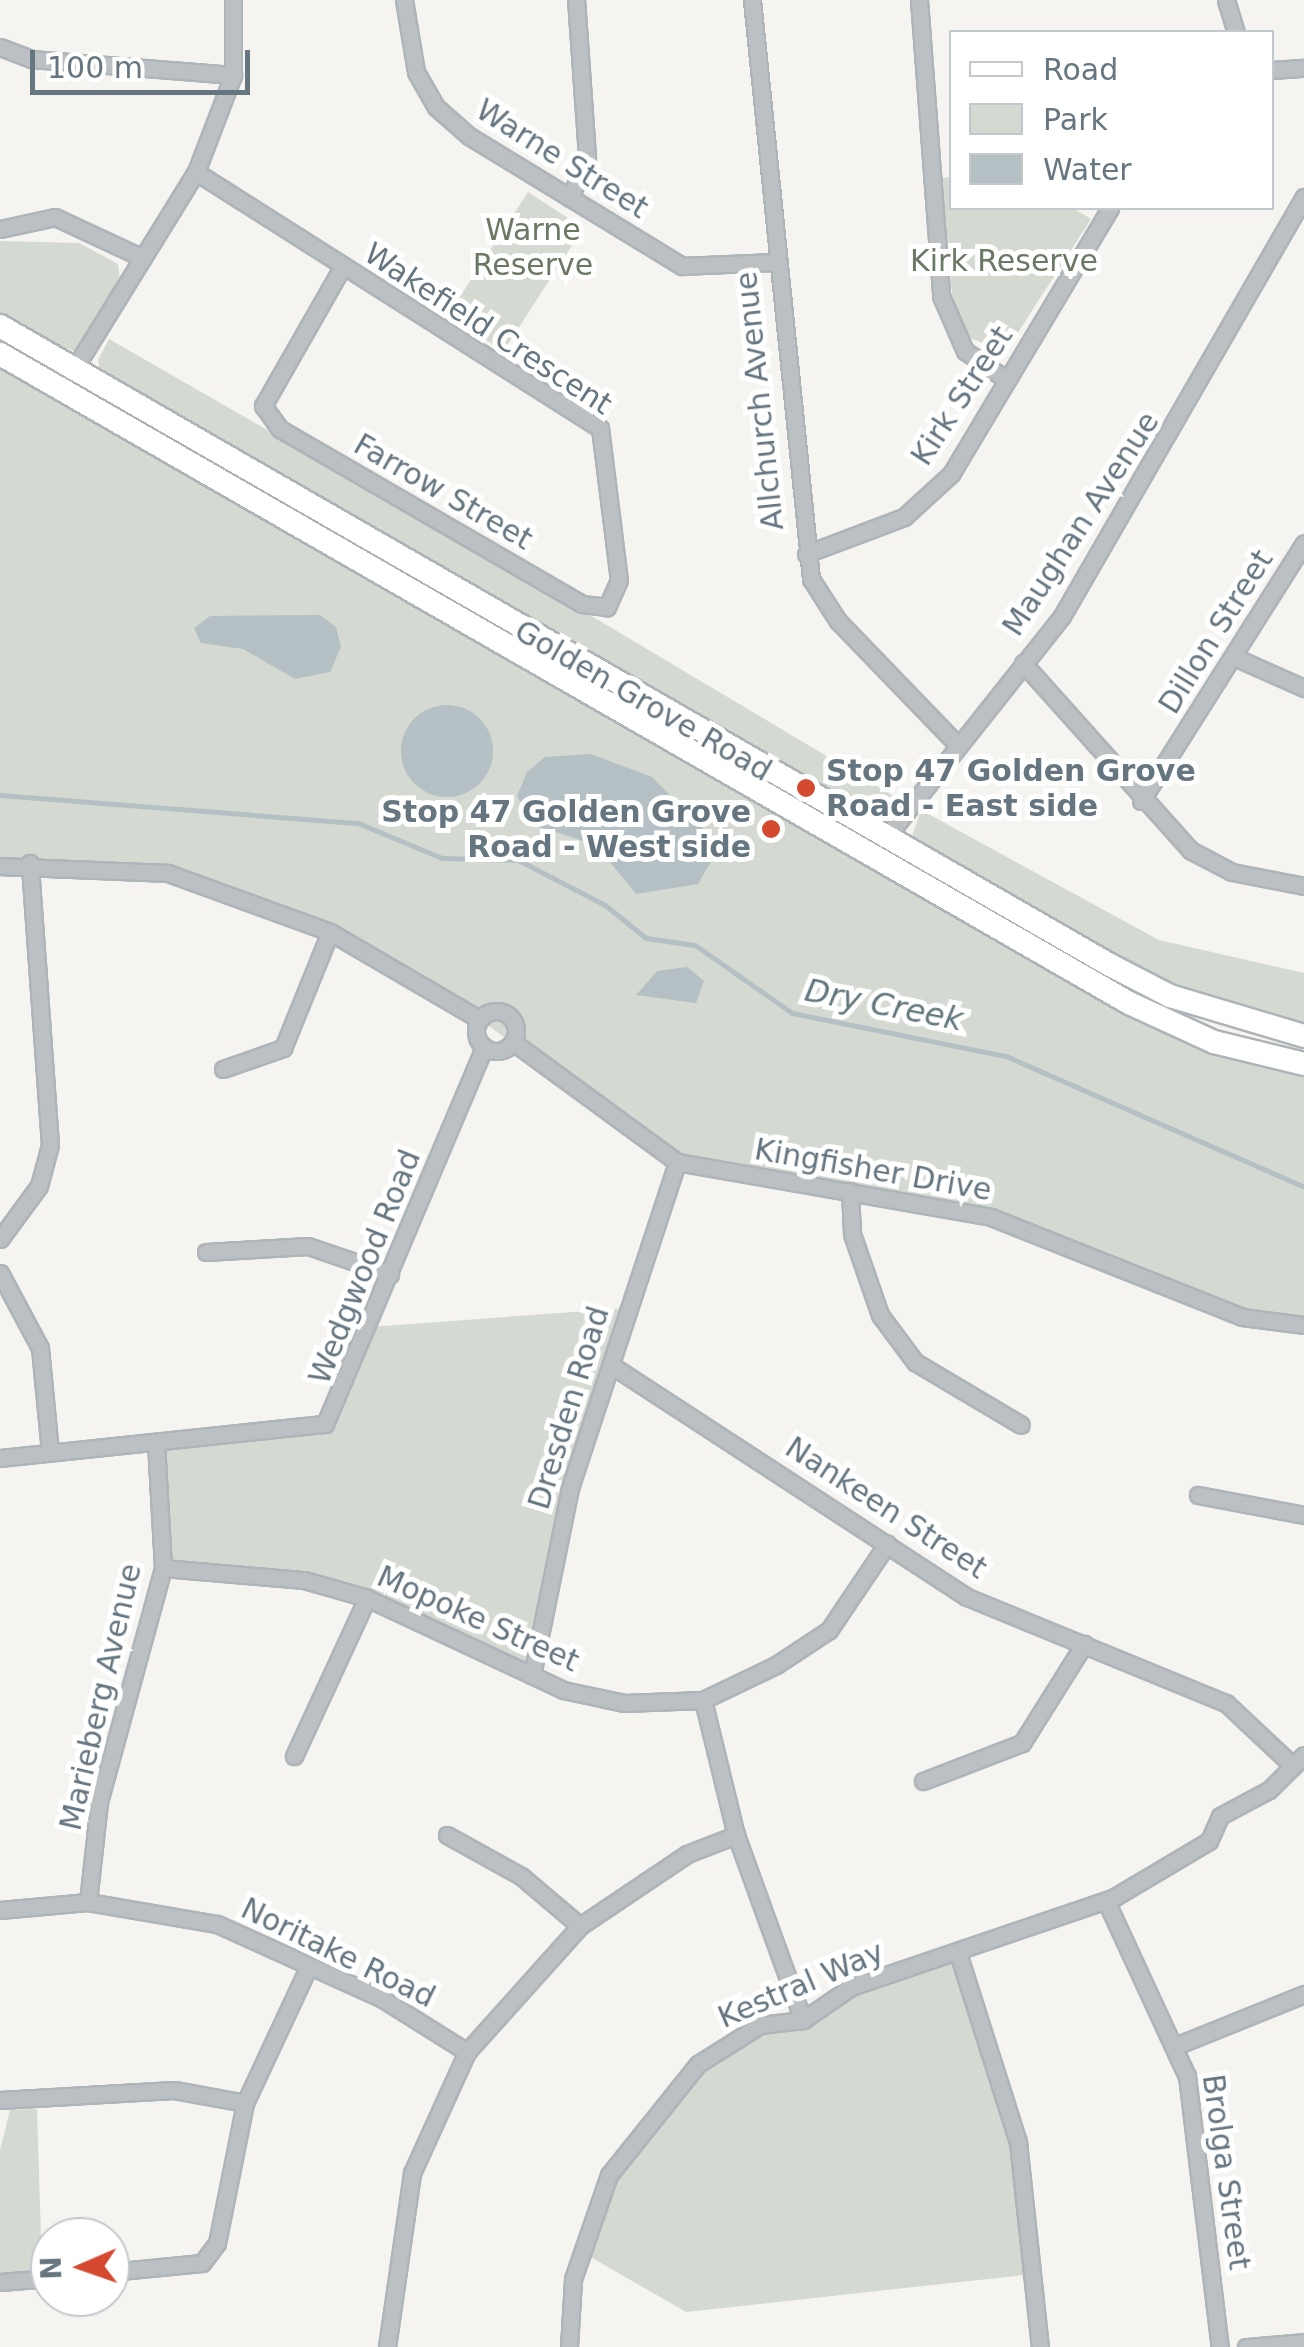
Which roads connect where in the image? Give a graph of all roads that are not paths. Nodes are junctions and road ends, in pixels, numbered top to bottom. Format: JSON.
{"nodes":[{"id":1,"x":233,"y":0,"type":"edge"},
{"id":2,"x":404,"y":0,"type":"edge"},
{"id":3,"x":576,"y":0,"type":"edge"},
{"id":4,"x":752,"y":0,"type":"edge"},
{"id":5,"x":919,"y":0,"type":"edge"},
{"id":6,"x":1226,"y":0,"type":"edge"},
{"id":7,"x":1235,"y":30,"type":"edge"},
{"id":8,"x":0,"y":47,"type":"edge"},
{"id":9,"x":1304,"y":68,"type":"edge"},
{"id":10,"x":1274,"y":70,"type":"edge"},
{"id":11,"x":233,"y":75,"type":"junction"},
{"id":12,"x":196,"y":172,"type":"junction"},
{"id":13,"x":1304,"y":197,"type":"edge"},
{"id":14,"x":570,"y":198,"type":"junction"},
{"id":15,"x":1109,"y":210,"type":"edge"},
{"id":16,"x":0,"y":229,"type":"edge"},
{"id":17,"x":143,"y":258,"type":"junction"},
{"id":18,"x":772,"y":262,"type":"junction"},
{"id":19,"x":343,"y":266,"type":"junction"},
{"id":20,"x":0,"y":326,"type":"edge"},
{"id":21,"x":0,"y":354,"type":"edge"},
{"id":22,"x":68,"y":380,"type":"junction"},
{"id":23,"x":1007,"y":380,"type":"junction"},
{"id":24,"x":1304,"y":544,"type":"edge"},
{"id":25,"x":806,"y":554,"type":"junction"},
{"id":26,"x":607,"y":607,"type":"joint"},
{"id":27,"x":1234,"y":657,"type":"junction"},
{"id":28,"x":1023,"y":663,"type":"junction"},
{"id":29,"x":1304,"y":688,"type":"edge"},
{"id":30,"x":954,"y":742,"type":"junction"},
{"id":31,"x":1141,"y":801,"type":"junction"},
{"id":32,"x":886,"y":837,"type":"junction"},
{"id":33,"x":872,"y":860,"type":"junction"},
{"id":34,"x":30,"y":863,"type":"junction"},
{"id":35,"x":0,"y":866,"type":"edge"},
{"id":36,"x":1304,"y":886,"type":"edge"},
{"id":37,"x":330,"y":932,"type":"junction"},
{"id":38,"x":479,"y":1019,"type":"junction"},
{"id":39,"x":1304,"y":1036,"type":"edge"},
{"id":40,"x":513,"y":1042,"type":"junction"},
{"id":41,"x":484,"y":1048,"type":"junction"},
{"id":42,"x":1304,"y":1064,"type":"edge"},
{"id":43,"x":223,"y":1069,"type":"dead end"},
{"id":44,"x":677,"y":1162,"type":"junction"},
{"id":45,"x":850,"y":1191,"type":"junction"},
{"id":46,"x":0,"y":1238,"type":"edge"},
{"id":47,"x":206,"y":1252,"type":"dead end"},
{"id":48,"x":0,"y":1272,"type":"edge"},
{"id":49,"x":390,"y":1274,"type":"junction"},
{"id":50,"x":1304,"y":1326,"type":"edge"},
{"id":51,"x":611,"y":1365,"type":"junction"},
{"id":52,"x":1021,"y":1425,"type":"dead end"},
{"id":53,"x":156,"y":1444,"type":"junction"},
{"id":54,"x":50,"y":1451,"type":"junction"},
{"id":55,"x":0,"y":1458,"type":"edge"},
{"id":56,"x":1198,"y":1495,"type":"dead end"},
{"id":57,"x":1304,"y":1515,"type":"edge"},
{"id":58,"x":887,"y":1544,"type":"junction"},
{"id":59,"x":163,"y":1568,"type":"junction"},
{"id":60,"x":368,"y":1598,"type":"junction"},
{"id":61,"x":1084,"y":1644,"type":"junction"},
{"id":62,"x":532,"y":1676,"type":"junction"},
{"id":63,"x":703,"y":1700,"type":"junction"},
{"id":64,"x":294,"y":1756,"type":"dead end"},
{"id":65,"x":1298,"y":1761,"type":"edge"},
{"id":66,"x":924,"y":1780,"type":"dead end"},
{"id":67,"x":446,"y":1835,"type":"dead end"},
{"id":68,"x":736,"y":1835,"type":"junction"},
{"id":69,"x":88,"y":1902,"type":"junction"},
{"id":70,"x":1106,"y":1902,"type":"junction"},
{"id":71,"x":0,"y":1910,"type":"edge"},
{"id":72,"x":580,"y":1926,"type":"junction"},
{"id":73,"x":958,"y":1953,"type":"junction"},
{"id":74,"x":309,"y":1966,"type":"junction"},
{"id":75,"x":1304,"y":1994,"type":"edge"},
{"id":76,"x":803,"y":2020,"type":"junction"},
{"id":77,"x":1178,"y":2045,"type":"junction"},
{"id":78,"x":468,"y":2052,"type":"junction"},
{"id":79,"x":0,"y":2100,"type":"edge"},
{"id":80,"x":245,"y":2103,"type":"junction"},
{"id":81,"x":130,"y":2270,"type":"edge"},
{"id":82,"x":30,"y":2280,"type":"edge"},
{"id":83,"x":0,"y":2282,"type":"edge"},
{"id":84,"x":1304,"y":2342,"type":"edge"},
{"id":85,"x":387,"y":2347,"type":"edge"},
{"id":86,"x":569,"y":2347,"type":"edge"},
{"id":87,"x":1040,"y":2347,"type":"edge"},
{"id":88,"x":1220,"y":2347,"type":"edge"},
{"id":89,"x":1246,"y":2347,"type":"edge"}],
"edges":[{"from":1,"to":11,"type":"street"},
{"from":2,"to":14,"type":"street","name":"Warne Street"},
{"from":3,"to":14,"type":"street"},
{"from":4,"to":18,"type":"street","name":"Allchurch Avenue"},
{"from":5,"to":23,"type":"street"},
{"from":6,"to":7,"type":"street"},
{"from":8,"to":11,"type":"street"},
{"from":9,"to":10,"type":"street"},
{"from":11,"to":12,"type":"street"},
{"from":12,"to":17,"type":"street"},
{"from":12,"to":19,"type":"street","name":"Wakefield Crescent"},
{"from":13,"to":28,"type":"street","name":"Maughan Avenue"},
{"from":14,"to":18,"type":"street","name":"Warne Street"},
{"from":15,"to":23,"type":"street","name":"Kirk Street"},
{"from":16,"to":17,"type":"street"},
{"from":17,"to":22,"type":"street"},
{"from":18,"to":25,"type":"street","name":"Allchurch Avenue"},
{"from":19,"to":26,"type":"street","name":"Wakefield Crescent"},
{"from":19,"to":26,"type":"street","name":"Farrow Street"},
{"from":20,"to":22,"type":"main road","name":"Golden Grove Road"},
{"from":21,"to":22,"type":"main road","name":"Golden Grove Road"},
{"from":22,"to":32,"type":"main road","name":"Golden Grove Road"},
{"from":22,"to":33,"type":"main road","name":"Golden Grove Road"},
{"from":23,"to":25,"type":"street","name":"Kirk Street"},
{"from":24,"to":27,"type":"street","name":"Dillon Street"},
{"from":25,"to":30,"type":"street","name":"Allchurch Avenue"},
{"from":27,"to":29,"type":"street"},
{"from":27,"to":31,"type":"street","name":"Dillon Street"},
{"from":28,"to":30,"type":"street","name":"Maughan Avenue"},
{"from":28,"to":31,"type":"street"},
{"from":30,"to":32,"type":"street","name":"Maughan Avenue"},
{"from":31,"to":36,"type":"street"},
{"from":32,"to":33,"type":"street","name":"Maughan Avenue"},
{"from":32,"to":39,"type":"main road","name":"Golden Grove Road"},
{"from":33,"to":42,"type":"main road","name":"Golden Grove Road"},
{"from":34,"to":35,"type":"street"},
{"from":34,"to":37,"type":"street"},
{"from":34,"to":46,"type":"street"},
{"from":37,"to":38,"type":"street"},
{"from":37,"to":43,"type":"street"},
{"from":38,"to":40,"type":"street","name":"Kingfisher Drive"},
{"from":38,"to":41,"type":"street"},
{"from":40,"to":41,"type":"street"},
{"from":40,"to":44,"type":"street","name":"Kingfisher Drive"},
{"from":41,"to":49,"type":"street","name":"Wedgwood Road"},
{"from":44,"to":45,"type":"street","name":"Kingfisher Drive"},
{"from":44,"to":51,"type":"street","name":"Dresden Road"},
{"from":45,"to":50,"type":"street","name":"Kingfisher Drive"},
{"from":45,"to":52,"type":"street"},
{"from":47,"to":49,"type":"street"},
{"from":48,"to":54,"type":"street"},
{"from":49,"to":53,"type":"street","name":"Wedgwood Road"},
{"from":51,"to":58,"type":"street","name":"Nankeen Street"},
{"from":51,"to":62,"type":"street","name":"Dresden Road"},
{"from":53,"to":54,"type":"street","name":"Wedgwood Road"},
{"from":53,"to":59,"type":"street","name":"Marieberg Avenue"},
{"from":54,"to":55,"type":"street","name":"Wedgwood Road"},
{"from":56,"to":57,"type":"street"},
{"from":58,"to":61,"type":"street","name":"Nankeen Street"},
{"from":58,"to":63,"type":"street","name":"Mopoke Street"},
{"from":59,"to":60,"type":"street","name":"Mopoke Street"},
{"from":59,"to":69,"type":"street","name":"Marieberg Avenue"},
{"from":60,"to":62,"type":"street","name":"Mopoke Street"},
{"from":60,"to":64,"type":"street"},
{"from":61,"to":65,"type":"street","name":"Nankeen Street"},
{"from":61,"to":66,"type":"street"},
{"from":62,"to":63,"type":"street","name":"Mopoke Street"},
{"from":63,"to":68,"type":"street"},
{"from":65,"to":70,"type":"street","name":"Kestral Way"},
{"from":67,"to":72,"type":"street"},
{"from":68,"to":72,"type":"street"},
{"from":68,"to":76,"type":"street"},
{"from":69,"to":71,"type":"street","name":"Noritake Road"},
{"from":69,"to":74,"type":"street","name":"Noritake Road"},
{"from":70,"to":73,"type":"street","name":"Kestral Way"},
{"from":70,"to":77,"type":"street","name":"Brolga Street"},
{"from":72,"to":78,"type":"street"},
{"from":73,"to":76,"type":"street","name":"Kestral Way"},
{"from":73,"to":87,"type":"street"},
{"from":74,"to":78,"type":"street","name":"Noritake Road"},
{"from":74,"to":80,"type":"street"},
{"from":75,"to":77,"type":"street"},
{"from":76,"to":86,"type":"street","name":"Kestral Way"},
{"from":77,"to":88,"type":"street","name":"Brolga Street"},
{"from":78,"to":85,"type":"street"},
{"from":79,"to":80,"type":"street"},
{"from":80,"to":81,"type":"street"},
{"from":82,"to":83,"type":"street"},
{"from":84,"to":89,"type":"street"}]}
